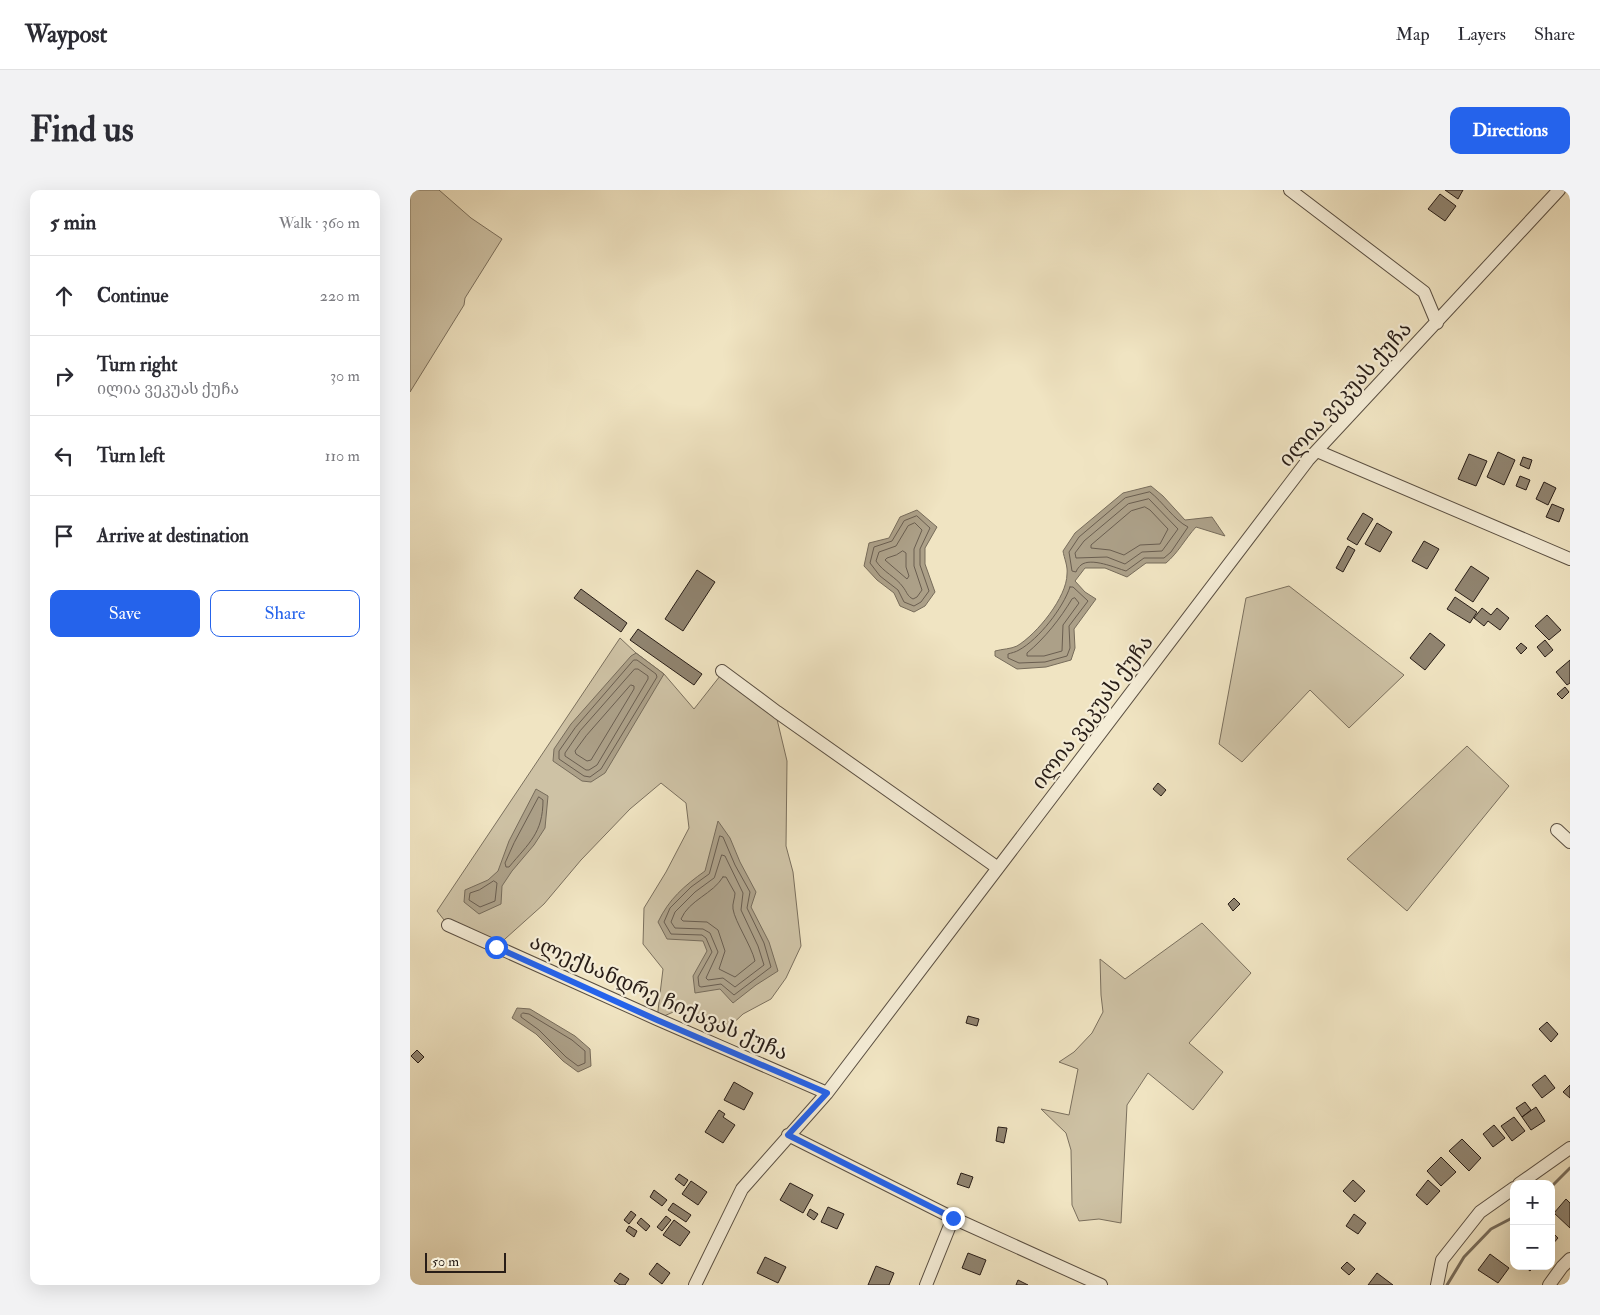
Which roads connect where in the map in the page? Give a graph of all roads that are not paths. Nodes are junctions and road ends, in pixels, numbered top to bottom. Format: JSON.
{"nodes":[{"id":1,"x":1290,"y":190,"type":"edge"},
{"id":2,"x":1559,"y":190,"type":"edge"},
{"id":3,"x":1437,"y":323,"type":"junction"},
{"id":4,"x":1317,"y":451,"type":"junction"},
{"id":5,"x":1570,"y":559,"type":"edge"},
{"id":6,"x":722,"y":671,"type":"dead end"},
{"id":7,"x":1557,"y":830,"type":"dead end"},
{"id":8,"x":1570,"y":842,"type":"edge"},
{"id":9,"x":998,"y":868,"type":"junction"},
{"id":10,"x":448,"y":925,"type":"dead end"},
{"id":11,"x":827,"y":1093,"type":"junction"},
{"id":12,"x":788,"y":1135,"type":"junction"},
{"id":13,"x":1570,"y":1148,"type":"edge"},
{"id":14,"x":1525,"y":1180,"type":"edge"},
{"id":15,"x":1510,"y":1191,"type":"edge"},
{"id":16,"x":953,"y":1218,"type":"junction"},
{"id":17,"x":1570,"y":1259,"type":"edge"},
{"id":18,"x":695,"y":1285,"type":"edge"},
{"id":19,"x":926,"y":1285,"type":"edge"},
{"id":20,"x":1102,"y":1285,"type":"edge"},
{"id":21,"x":1437,"y":1285,"type":"edge"},
{"id":22,"x":1549,"y":1285,"type":"edge"}],
"edges":[{"from":1,"to":3,"type":"street"},
{"from":2,"to":3,"type":"street","name":"ილია ვეკუას ქუჩა"},
{"from":3,"to":4,"type":"street","name":"ილია ვეკუას ქუჩა"},
{"from":4,"to":5,"type":"street"},
{"from":4,"to":9,"type":"street","name":"ილია ვეკუას ქუჩა"},
{"from":6,"to":9,"type":"street"},
{"from":7,"to":8,"type":"street"},
{"from":9,"to":11,"type":"street","name":"ილია ვეკუას ქუჩა"},
{"from":10,"to":11,"type":"street","name":"ალექსანდრე ჩიქავას ქუჩა"},
{"from":11,"to":12,"type":"street","name":"ილია ვეკუას ქუჩა"},
{"from":12,"to":16,"type":"street"},
{"from":12,"to":18,"type":"street","name":"ილია ვეკუას ქუჩა"},
{"from":13,"to":14,"type":"street"},
{"from":15,"to":21,"type":"street"},
{"from":16,"to":19,"type":"street"},
{"from":16,"to":20,"type":"street"},
{"from":17,"to":22,"type":"street"}]}
